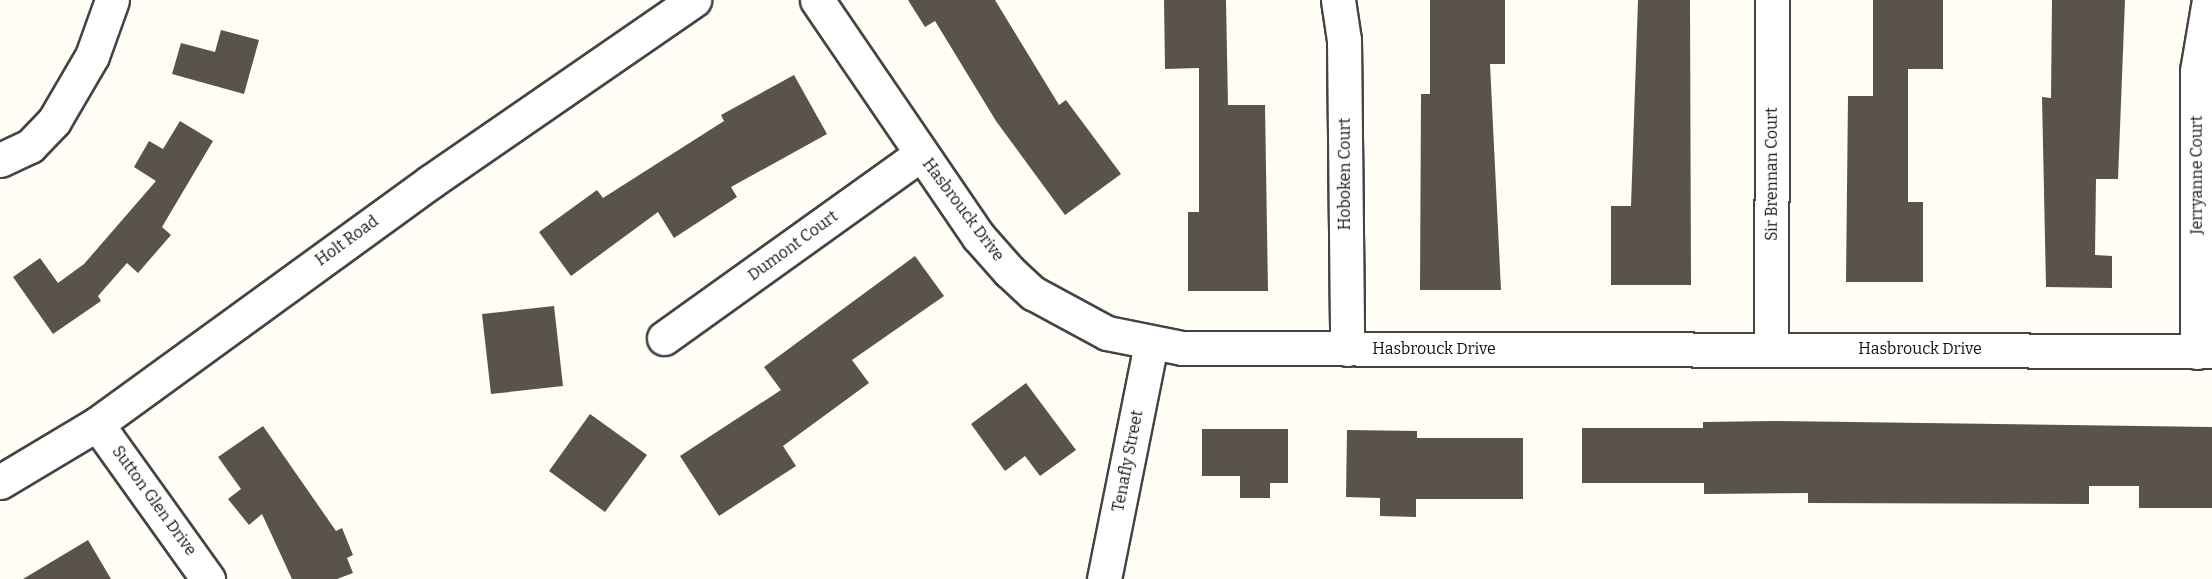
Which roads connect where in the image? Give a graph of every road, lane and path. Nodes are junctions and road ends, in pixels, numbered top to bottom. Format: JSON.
{"nodes":[{"id":1,"x":112,"y":0,"type":"edge"},
{"id":2,"x":694,"y":0,"type":"edge"},
{"id":3,"x":817,"y":0,"type":"edge"},
{"id":4,"x":1338,"y":0,"type":"edge"},
{"id":5,"x":1772,"y":0,"type":"edge"},
{"id":6,"x":2209,"y":0,"type":"edge"},
{"id":7,"x":921,"y":154,"type":"junction"},
{"id":8,"x":0,"y":160,"type":"edge"},
{"id":9,"x":664,"y":338,"type":"dead end"},
{"id":10,"x":1151,"y":344,"type":"junction"},
{"id":11,"x":1771,"y":348,"type":"junction"},
{"id":12,"x":1347,"y":349,"type":"junction"},
{"id":13,"x":2205,"y":351,"type":"edge"},
{"id":14,"x":97,"y":424,"type":"junction"},
{"id":15,"x":0,"y":482,"type":"edge"},
{"id":16,"x":208,"y":579,"type":"edge"},
{"id":17,"x":1104,"y":579,"type":"edge"}],
"edges":[{"from":1,"to":8,"type":"street"},
{"from":2,"to":14,"type":"street","name":"Holt Road"},
{"from":3,"to":7,"type":"street","name":"Hasbrouck Drive"},
{"from":4,"to":12,"type":"street","name":"Hoboken Court"},
{"from":5,"to":11,"type":"street","name":"Sir Brennan Court"},
{"from":6,"to":13,"type":"street","name":"Jerryanne Court"},
{"from":7,"to":9,"type":"street","name":"Dumont Court"},
{"from":7,"to":10,"type":"street","name":"Hasbrouck Drive"},
{"from":10,"to":12,"type":"street","name":"Hasbrouck Drive"},
{"from":10,"to":17,"type":"street","name":"Tenafly Street"},
{"from":11,"to":12,"type":"street","name":"Hasbrouck Drive"},
{"from":11,"to":13,"type":"street","name":"Hasbrouck Drive"},
{"from":14,"to":15,"type":"street","name":"Holt Road"},
{"from":14,"to":16,"type":"street","name":"Sutton Glen Drive"}]}
